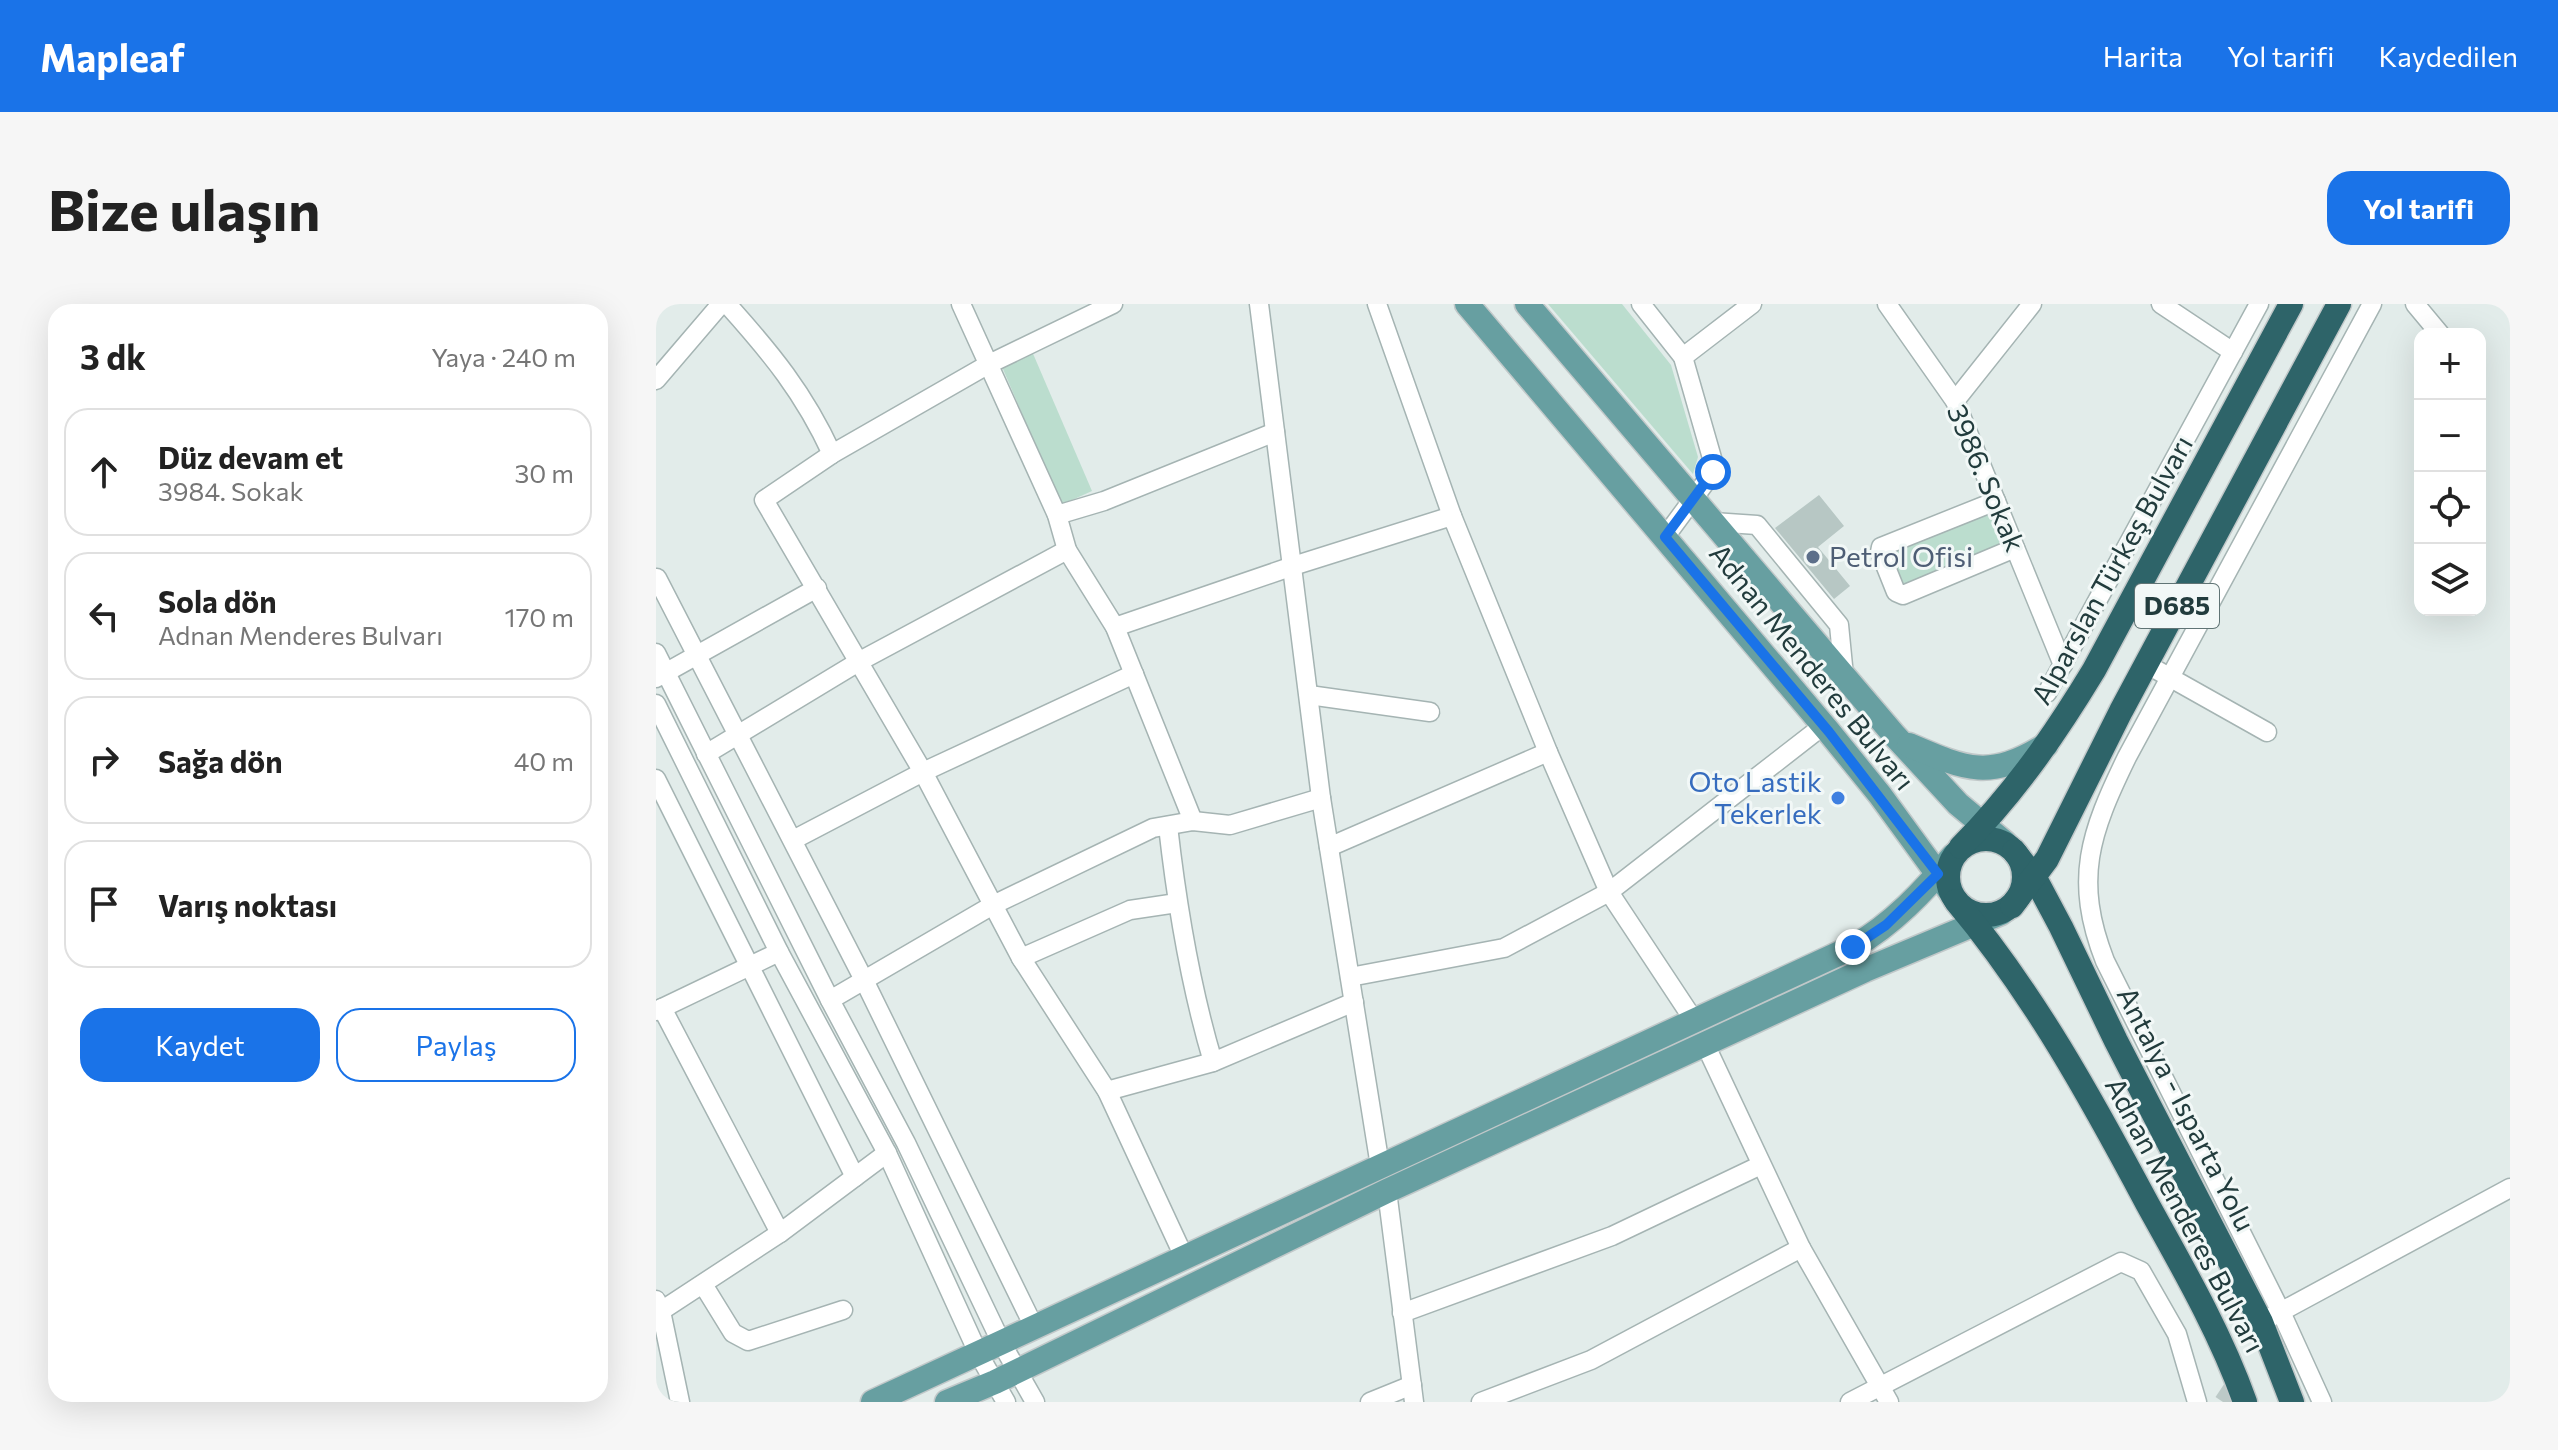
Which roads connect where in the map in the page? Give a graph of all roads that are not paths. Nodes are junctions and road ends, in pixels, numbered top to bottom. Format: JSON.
{"nodes":[{"id":1,"x":724,"y":304,"type":"edge"},
{"id":2,"x":961,"y":304,"type":"edge"},
{"id":3,"x":1113,"y":304,"type":"edge"},
{"id":4,"x":1259,"y":304,"type":"edge"},
{"id":5,"x":1377,"y":304,"type":"edge"},
{"id":6,"x":1467,"y":304,"type":"edge"},
{"id":7,"x":1527,"y":304,"type":"edge"},
{"id":8,"x":1641,"y":304,"type":"edge"},
{"id":9,"x":1752,"y":304,"type":"edge"},
{"id":10,"x":1887,"y":304,"type":"edge"},
{"id":11,"x":2032,"y":304,"type":"edge"},
{"id":12,"x":2161,"y":304,"type":"edge"},
{"id":13,"x":2259,"y":304,"type":"edge"},
{"id":14,"x":2291,"y":304,"type":"edge"},
{"id":15,"x":2339,"y":304,"type":"edge"},
{"id":16,"x":2372,"y":304,"type":"edge"},
{"id":17,"x":2415,"y":304,"type":"edge"},
{"id":18,"x":2435,"y":328,"type":"edge"},
{"id":19,"x":2233,"y":352,"type":"junction"},
{"id":20,"x":1683,"y":357,"type":"junction"},
{"id":21,"x":989,"y":364,"type":"junction"},
{"id":22,"x":656,"y":380,"type":"edge"},
{"id":23,"x":1955,"y":401,"type":"junction"},
{"id":24,"x":1275,"y":432,"type":"junction"},
{"id":25,"x":832,"y":454,"type":"junction"},
{"id":26,"x":1694,"y":499,"type":"junction"},
{"id":27,"x":1996,"y":501,"type":"junction"},
{"id":28,"x":1057,"y":515,"type":"junction"},
{"id":29,"x":1452,"y":516,"type":"junction"},
{"id":30,"x":1665,"y":537,"type":"junction"},
{"id":31,"x":2015,"y":548,"type":"junction"},
{"id":32,"x":1067,"y":550,"type":"junction"},
{"id":33,"x":1293,"y":566,"type":"junction"},
{"id":34,"x":657,"y":578,"type":"edge"},
{"id":35,"x":817,"y":588,"type":"junction"},
{"id":36,"x":1115,"y":627,"type":"junction"},
{"id":37,"x":656,"y":653,"type":"edge"},
{"id":38,"x":697,"y":655,"type":"junction"},
{"id":39,"x":860,"y":661,"type":"junction"},
{"id":40,"x":2146,"y":664,"type":"junction"},
{"id":41,"x":2063,"y":665,"type":"junction"},
{"id":42,"x":1134,"y":674,"type":"junction"},
{"id":43,"x":661,"y":675,"type":"edge"},
{"id":44,"x":2170,"y":678,"type":"junction"},
{"id":45,"x":2047,"y":693,"type":"dead end"},
{"id":46,"x":1309,"y":695,"type":"junction"},
{"id":47,"x":656,"y":704,"type":"edge"},
{"id":48,"x":1430,"y":712,"type":"dead end"},
{"id":49,"x":1824,"y":725,"type":"junction"},
{"id":50,"x":662,"y":730,"type":"edge"},
{"id":51,"x":2267,"y":732,"type":"dead end"},
{"id":52,"x":738,"y":735,"type":"junction"},
{"id":53,"x":1900,"y":741,"type":"junction"},
{"id":54,"x":2048,"y":744,"type":"junction"},
{"id":55,"x":1548,"y":752,"type":"junction"},
{"id":56,"x":706,"y":754,"type":"junction"},
{"id":57,"x":923,"y":772,"type":"junction"},
{"id":58,"x":656,"y":779,"type":"edge"},
{"id":59,"x":1321,"y":798,"type":"junction"},
{"id":60,"x":1193,"y":821,"type":"junction"},
{"id":61,"x":1982,"y":825,"type":"junction"},
{"id":62,"x":1168,"y":826,"type":"junction"},
{"id":63,"x":793,"y":840,"type":"junction"},
{"id":64,"x":1329,"y":847,"type":"junction"},
{"id":65,"x":2010,"y":847,"type":"junction"},
{"id":66,"x":1952,"y":874,"type":"junction"},
{"id":67,"x":2035,"y":878,"type":"junction"},
{"id":68,"x":1609,"y":892,"type":"junction"},
{"id":69,"x":1177,"y":903,"type":"junction"},
{"id":70,"x":993,"y":905,"type":"junction"},
{"id":71,"x":2006,"y":909,"type":"junction"},
{"id":72,"x":1975,"y":924,"type":"junction"},
{"id":73,"x":779,"y":952,"type":"junction"},
{"id":74,"x":1021,"y":958,"type":"junction"},
{"id":75,"x":750,"y":966,"type":"junction"},
{"id":76,"x":1350,"y":977,"type":"junction"},
{"id":77,"x":864,"y":980,"type":"junction"},
{"id":78,"x":830,"y":1000,"type":"junction"},
{"id":79,"x":1354,"y":1002,"type":"junction"},
{"id":80,"x":659,"y":1010,"type":"edge"},
{"id":81,"x":1695,"y":1022,"type":"junction"},
{"id":82,"x":1705,"y":1044,"type":"junction"},
{"id":83,"x":1213,"y":1062,"type":"junction"},
{"id":84,"x":1107,"y":1091,"type":"junction"},
{"id":85,"x":887,"y":1153,"type":"junction"},
{"id":86,"x":1761,"y":1165,"type":"junction"},
{"id":87,"x":1380,"y":1166,"type":"junction"},
{"id":88,"x":855,"y":1177,"type":"junction"},
{"id":89,"x":2510,"y":1188,"type":"edge"},
{"id":90,"x":1387,"y":1191,"type":"junction"},
{"id":91,"x":780,"y":1233,"type":"junction"},
{"id":92,"x":1801,"y":1248,"type":"junction"},
{"id":93,"x":1185,"y":1259,"type":"junction"},
{"id":94,"x":704,"y":1286,"type":"junction"},
{"id":95,"x":658,"y":1308,"type":"edge"},
{"id":96,"x":843,"y":1310,"type":"dead end"},
{"id":97,"x":1402,"y":1313,"type":"junction"},
{"id":98,"x":2271,"y":1317,"type":"junction"},
{"id":99,"x":1035,"y":1329,"type":"junction"},
{"id":100,"x":1002,"y":1344,"type":"junction"},
{"id":101,"x":979,"y":1355,"type":"junction"},
{"id":102,"x":1018,"y":1370,"type":"junction"},
{"id":103,"x":1000,"y":1392,"type":"edge"},
{"id":104,"x":1413,"y":1393,"type":"edge"},
{"id":105,"x":1885,"y":1394,"type":"edge"},
{"id":106,"x":680,"y":1402,"type":"edge"},
{"id":107,"x":873,"y":1402,"type":"edge"},
{"id":108,"x":947,"y":1402,"type":"edge"},
{"id":109,"x":1035,"y":1402,"type":"edge"},
{"id":110,"x":1370,"y":1402,"type":"edge"},
{"id":111,"x":1481,"y":1402,"type":"edge"},
{"id":112,"x":1850,"y":1402,"type":"edge"},
{"id":113,"x":2197,"y":1402,"type":"edge"},
{"id":114,"x":2245,"y":1402,"type":"edge"},
{"id":115,"x":2292,"y":1402,"type":"edge"},
{"id":116,"x":2322,"y":1402,"type":"edge"}],
"edges":[{"from":1,"to":22,"type":"street"},
{"from":1,"to":25,"type":"street"},
{"from":2,"to":21,"type":"street"},
{"from":3,"to":21,"type":"street"},
{"from":4,"to":24,"type":"street"},
{"from":5,"to":29,"type":"street"},
{"from":6,"to":30,"type":"main road","name":"Adnan Menderes Bulvarı"},
{"from":7,"to":26,"type":"main road","name":"Adnan Menderes Bulvarı"},
{"from":8,"to":20,"type":"street"},
{"from":9,"to":20,"type":"street"},
{"from":10,"to":23,"type":"street","name":"3986. Sokak"},
{"from":11,"to":23,"type":"street"},
{"from":12,"to":19,"type":"street"},
{"from":13,"to":19,"type":"street"},
{"from":14,"to":54,"type":"highway","name":"Alparslan Türkeş Bulvarı","number":"D685"},
{"from":15,"to":40,"type":"highway","number":"D685"},
{"from":16,"to":44,"type":"street"},
{"from":17,"to":18,"type":"street"},
{"from":19,"to":41,"type":"street"},
{"from":20,"to":26,"type":"street"},
{"from":21,"to":25,"type":"street"},
{"from":21,"to":28,"type":"street"},
{"from":23,"to":27,"type":"street","name":"3986. Sokak"},
{"from":24,"to":28,"type":"street"},
{"from":24,"to":33,"type":"street"},
{"from":25,"to":35,"type":"street"},
{"from":26,"to":30,"type":"street"},
{"from":26,"to":53,"type":"main road","name":"Adnan Menderes Bulvarı"},
{"from":27,"to":31,"type":"street","name":"3986. Sokak"},
{"from":27,"to":31,"type":"street"},
{"from":28,"to":32,"type":"street"},
{"from":29,"to":33,"type":"street"},
{"from":29,"to":55,"type":"street"},
{"from":30,"to":49,"type":"main road","name":"Adnan Menderes Bulvarı"},
{"from":31,"to":41,"type":"street","name":"3986. Sokak"},
{"from":32,"to":36,"type":"street"},
{"from":32,"to":39,"type":"street"},
{"from":33,"to":36,"type":"street"},
{"from":33,"to":46,"type":"street"},
{"from":34,"to":38,"type":"street"},
{"from":35,"to":38,"type":"street"},
{"from":35,"to":39,"type":"street"},
{"from":36,"to":42,"type":"street"},
{"from":37,"to":43,"type":"street"},
{"from":38,"to":43,"type":"street"},
{"from":38,"to":52,"type":"street"},
{"from":39,"to":52,"type":"street"},
{"from":39,"to":57,"type":"street"},
{"from":40,"to":44,"type":"street"},
{"from":40,"to":67,"type":"highway","number":"D685"},
{"from":41,"to":45,"type":"street"},
{"from":42,"to":57,"type":"street"},
{"from":42,"to":60,"type":"street"},
{"from":43,"to":56,"type":"street"},
{"from":44,"to":51,"type":"street"},
{"from":44,"to":98,"type":"street"},
{"from":46,"to":48,"type":"street"},
{"from":46,"to":59,"type":"street"},
{"from":47,"to":50,"type":"street"},
{"from":49,"to":66,"type":"main road","name":"Adnan Menderes Bulvarı"},
{"from":49,"to":68,"type":"street"},
{"from":50,"to":73,"type":"street"},
{"from":52,"to":56,"type":"street"},
{"from":52,"to":63,"type":"street"},
{"from":53,"to":54,"type":"main road"},
{"from":53,"to":61,"type":"main road","name":"Adnan Menderes Bulvarı"},
{"from":54,"to":61,"type":"highway","name":"Alparslan Türkeş Bulvarı","number":"D685"},
{"from":55,"to":64,"type":"street"},
{"from":55,"to":68,"type":"street"},
{"from":56,"to":78,"type":"street"},
{"from":57,"to":63,"type":"street"},
{"from":57,"to":70,"type":"street"},
{"from":58,"to":75,"type":"street"},
{"from":59,"to":60,"type":"street"},
{"from":59,"to":64,"type":"street"},
{"from":60,"to":62,"type":"street"},
{"from":61,"to":65,"type":"main road","name":"Adnan Menderes Bulvarı"},
{"from":61,"to":66,"type":"highway","name":"Alparslan Türkeş Bulvarı","number":"D685"},
{"from":62,"to":69,"type":"street"},
{"from":62,"to":70,"type":"street"},
{"from":63,"to":77,"type":"street"},
{"from":64,"to":76,"type":"street"},
{"from":65,"to":66,"type":"highway"},
{"from":65,"to":67,"type":"highway","name":"Antalya - Isparta Yolu"},
{"from":65,"to":71,"type":"highway"},
{"from":66,"to":71,"type":"highway"},
{"from":66,"to":72,"type":"highway","name":"Adnan Menderes Bulvarı"},
{"from":66,"to":81,"type":"main road"},
{"from":67,"to":71,"type":"highway","number":"D685"},
{"from":67,"to":98,"type":"highway","name":"Antalya - Isparta Yolu"},
{"from":68,"to":76,"type":"street"},
{"from":68,"to":81,"type":"street"},
{"from":69,"to":74,"type":"street"},
{"from":69,"to":83,"type":"street"},
{"from":70,"to":74,"type":"street"},
{"from":70,"to":77,"type":"street"},
{"from":71,"to":72,"type":"main road"},
{"from":72,"to":82,"type":"main road"},
{"from":72,"to":114,"type":"highway","name":"Adnan Menderes Bulvarı"},
{"from":73,"to":75,"type":"street"},
{"from":73,"to":85,"type":"street"},
{"from":74,"to":84,"type":"street"},
{"from":75,"to":80,"type":"street"},
{"from":75,"to":88,"type":"street"},
{"from":76,"to":79,"type":"street"},
{"from":77,"to":78,"type":"street"},
{"from":77,"to":99,"type":"street"},
{"from":78,"to":100,"type":"street"},
{"from":79,"to":83,"type":"street"},
{"from":79,"to":87,"type":"street"},
{"from":80,"to":91,"type":"street"},
{"from":81,"to":87,"type":"main road"},
{"from":82,"to":86,"type":"street"},
{"from":82,"to":90,"type":"main road"},
{"from":83,"to":84,"type":"street"},
{"from":84,"to":93,"type":"street"},
{"from":85,"to":88,"type":"street"},
{"from":85,"to":101,"type":"street"},
{"from":86,"to":92,"type":"street"},
{"from":86,"to":97,"type":"street"},
{"from":87,"to":90,"type":"main road"},
{"from":87,"to":93,"type":"main road"},
{"from":88,"to":91,"type":"street"},
{"from":89,"to":98,"type":"street"},
{"from":90,"to":97,"type":"street"},
{"from":90,"to":102,"type":"main road"},
{"from":91,"to":94,"type":"street"},
{"from":92,"to":105,"type":"street"},
{"from":92,"to":111,"type":"street"},
{"from":93,"to":99,"type":"main road"},
{"from":94,"to":95,"type":"street"},
{"from":94,"to":96,"type":"street"},
{"from":95,"to":106,"type":"street"},
{"from":97,"to":104,"type":"street"},
{"from":98,"to":115,"type":"highway","name":"Antalya - Isparta Yolu"},
{"from":98,"to":116,"type":"street"},
{"from":99,"to":100,"type":"main road"},
{"from":100,"to":101,"type":"main road"},
{"from":100,"to":102,"type":"street"},
{"from":101,"to":103,"type":"street"},
{"from":101,"to":107,"type":"main road"},
{"from":102,"to":103,"type":"main road"},
{"from":102,"to":109,"type":"street"},
{"from":103,"to":108,"type":"main road"},
{"from":104,"to":110,"type":"street"},
{"from":105,"to":112,"type":"street"},
{"from":105,"to":113,"type":"street"}]}
